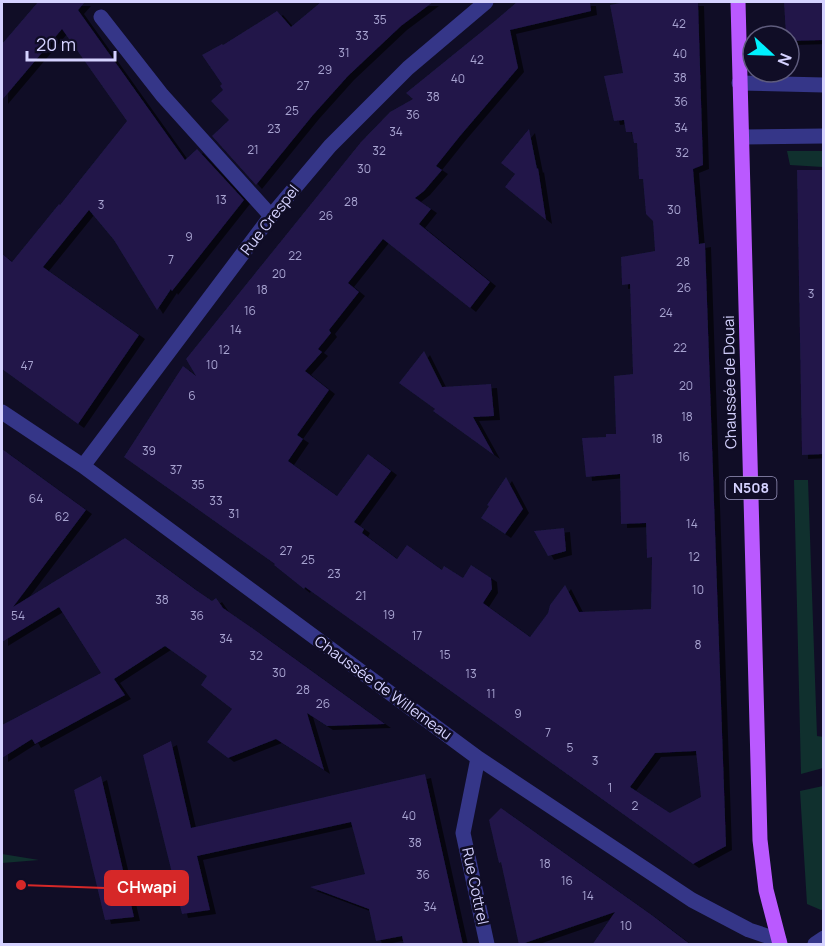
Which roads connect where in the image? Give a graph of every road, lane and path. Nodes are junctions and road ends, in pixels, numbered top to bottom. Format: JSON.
{"nodes":[{"id":1,"x":486,"y":2,"type":"edge"},
{"id":2,"x":738,"y":2,"type":"edge"},
{"id":3,"x":101,"y":17,"type":"dead end"},
{"id":4,"x":739,"y":83,"type":"junction"},
{"id":5,"x":824,"y":85,"type":"edge"},
{"id":6,"x":824,"y":136,"type":"edge"},
{"id":7,"x":742,"y":137,"type":"junction"},
{"id":8,"x":271,"y":216,"type":"junction"},
{"id":9,"x":2,"y":412,"type":"edge"},
{"id":10,"x":83,"y":466,"type":"junction"},
{"id":11,"x":478,"y":758,"type":"junction"},
{"id":12,"x":824,"y":938,"type":"edge"},
{"id":13,"x":780,"y":942,"type":"edge"},
{"id":14,"x":488,"y":945,"type":"edge"},
{"id":15,"x":815,"y":945,"type":"edge"}],
"edges":[{"from":1,"to":8,"type":"street","name":"Rue Crespel"},
{"from":2,"to":4,"type":"main road","name":"Chaussée de Douai","number":"N508"},
{"from":3,"to":8,"type":"street"},
{"from":4,"to":5,"type":"street"},
{"from":4,"to":7,"type":"main road","name":"Chaussée de Douai","number":"N508"},
{"from":6,"to":7,"type":"street"},
{"from":7,"to":13,"type":"main road","name":"Chaussée de Douai","number":"N508"},
{"from":8,"to":10,"type":"street","name":"Rue Crespel"},
{"from":9,"to":10,"type":"street","name":"Chaussée de Willemeau"},
{"from":10,"to":11,"type":"street","name":"Chaussée de Willemeau"},
{"from":11,"to":13,"type":"street","name":"Chaussée de Willemeau"},
{"from":11,"to":14,"type":"street","name":"Rue Cottrel"},
{"from":12,"to":15,"type":"street"}]}
